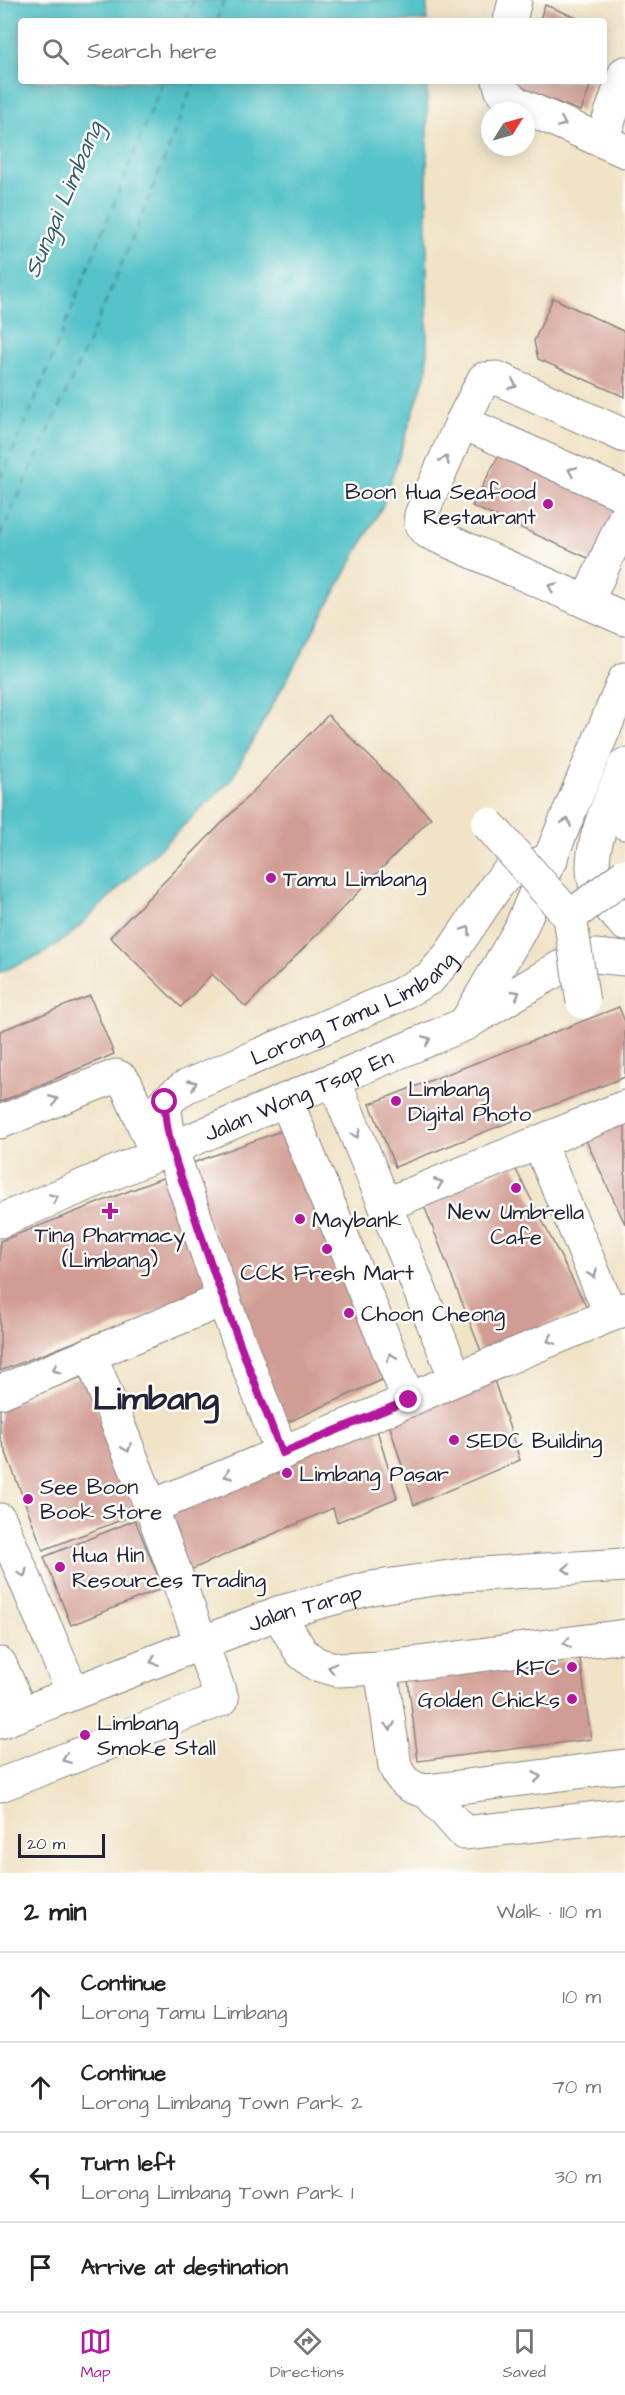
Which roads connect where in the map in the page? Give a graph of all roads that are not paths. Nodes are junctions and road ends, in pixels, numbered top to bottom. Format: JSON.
{"nodes":[{"id":1,"x":515,"y":0,"type":"edge"},
{"id":2,"x":511,"y":18,"type":"edge"},
{"id":3,"x":625,"y":73,"type":"edge"},
{"id":4,"x":500,"y":84,"type":"edge"},
{"id":5,"x":613,"y":146,"type":"edge"},
{"id":6,"x":462,"y":422,"type":"junction"},
{"id":7,"x":625,"y":436,"type":"edge"},
{"id":8,"x":625,"y":495,"type":"edge"},
{"id":9,"x":625,"y":517,"type":"edge"},
{"id":10,"x":587,"y":602,"type":"junction"},
{"id":11,"x":625,"y":619,"type":"edge"},
{"id":12,"x":625,"y":679,"type":"edge"},
{"id":13,"x":625,"y":765,"type":"edge"},
{"id":14,"x":625,"y":811,"type":"edge"},
{"id":15,"x":625,"y":823,"type":"edge"},
{"id":16,"x":488,"y":824,"type":"dead end"},
{"id":17,"x":551,"y":860,"type":"junction"},
{"id":18,"x":625,"y":875,"type":"edge"},
{"id":19,"x":570,"y":918,"type":"junction"},
{"id":20,"x":625,"y":924,"type":"edge"},
{"id":21,"x":625,"y":959,"type":"edge"},
{"id":22,"x":583,"y":1002,"type":"dead end"},
{"id":23,"x":465,"y":1024,"type":"junction"},
{"id":24,"x":334,"y":1080,"type":"junction"},
{"id":25,"x":286,"y":1100,"type":"junction"},
{"id":26,"x":625,"y":1107,"type":"edge"},
{"id":27,"x":0,"y":1122,"type":"edge"},
{"id":28,"x":539,"y":1142,"type":"junction"},
{"id":29,"x":164,"y":1150,"type":"junction"},
{"id":30,"x":385,"y":1205,"type":"junction"},
{"id":31,"x":0,"y":1221,"type":"edge"},
{"id":32,"x":222,"y":1300,"type":"junction"},
{"id":33,"x":618,"y":1312,"type":"edge"},
{"id":34,"x":90,"y":1354,"type":"junction"},
{"id":35,"x":456,"y":1379,"type":"junction"},
{"id":36,"x":0,"y":1392,"type":"edge"},
{"id":37,"x":409,"y":1400,"type":"junction"},
{"id":38,"x":282,"y":1453,"type":"junction"},
{"id":39,"x":151,"y":1507,"type":"junction"},
{"id":40,"x":0,"y":1520,"type":"edge"},
{"id":41,"x":625,"y":1565,"type":"edge"},
{"id":42,"x":278,"y":1613,"type":"junction"},
{"id":43,"x":625,"y":1636,"type":"edge"},
{"id":44,"x":202,"y":1643,"type":"junction"},
{"id":45,"x":0,"y":1664,"type":"edge"},
{"id":46,"x":381,"y":1668,"type":"junction"},
{"id":47,"x":73,"y":1693,"type":"junction"},
{"id":48,"x":10,"y":1718,"type":"edge"},
{"id":49,"x":625,"y":1766,"type":"edge"},
{"id":50,"x":0,"y":1785,"type":"edge"},
{"id":51,"x":427,"y":1791,"type":"junction"},
{"id":52,"x":625,"y":1815,"type":"edge"}],
"edges":[{"from":1,"to":2,"type":"main road"},
{"from":3,"to":5,"type":"main road"},
{"from":4,"to":5,"type":"main road","one_way":true},
{"from":6,"to":7,"type":"main road","one_way":true},
{"from":8,"to":6,"type":"main road","one_way":true},
{"from":10,"to":6,"type":"main road","one_way":true},
{"from":9,"to":10,"type":"main road"},
{"from":10,"to":11,"type":"main road"},
{"from":17,"to":12,"type":"main road","one_way":true},
{"from":13,"to":20,"type":"main road"},
{"from":14,"to":15,"type":"main road"},
{"from":16,"to":19,"type":"main road","bridge":true},
{"from":17,"to":23,"type":"main road"},
{"from":29,"to":17,"type":"main road","name":"Lorong Tamu Limbang","one_way":true},
{"from":18,"to":19,"type":"main road","bridge":true},
{"from":19,"to":22,"type":"main road","bridge":true},
{"from":23,"to":21,"type":"main road","name":"Jalan Wong Tsap En","one_way":true},
{"from":24,"to":23,"type":"main road","name":"Jalan Wong Tsap En","one_way":true},
{"from":24,"to":25,"type":"main road","name":"Jalan Wong Tsap En"},
{"from":24,"to":30,"type":"main road","one_way":true},
{"from":25,"to":29,"type":"main road","name":"Jalan Wong Tsap En"},
{"from":37,"to":25,"type":"main road","one_way":true},
{"from":26,"to":28,"type":"main road"},
{"from":27,"to":29,"type":"main road","one_way":true},
{"from":30,"to":28,"type":"main road","one_way":true},
{"from":28,"to":33,"type":"main road","one_way":true},
{"from":31,"to":29,"type":"main road","name":"Jalan Wong Tsap En","one_way":true},
{"from":29,"to":32,"type":"main road"},
{"from":30,"to":35,"type":"main road"},
{"from":32,"to":34,"type":"main road"},
{"from":32,"to":38,"type":"main road"},
{"from":33,"to":35,"type":"main road","one_way":true},
{"from":34,"to":36,"type":"main road","one_way":true},
{"from":34,"to":39,"type":"main road","one_way":true},
{"from":35,"to":37,"type":"main road"},
{"from":37,"to":38,"type":"main road"},
{"from":38,"to":39,"type":"main road","one_way":true},
{"from":39,"to":44,"type":"main road"},
{"from":40,"to":47,"type":"main road","one_way":true},
{"from":41,"to":42,"type":"main road","name":"Jalan Tarap","one_way":true},
{"from":42,"to":44,"type":"main road","name":"Jalan Tarap"},
{"from":46,"to":42,"type":"main road","one_way":true},
{"from":43,"to":46,"type":"main road","one_way":true},
{"from":44,"to":47,"type":"main road","name":"Jalan Tarap","one_way":true},
{"from":44,"to":50,"type":"main road","one_way":true},
{"from":45,"to":48,"type":"main road"},
{"from":46,"to":51,"type":"main road","one_way":true},
{"from":47,"to":48,"type":"main road","name":"Jalan Tarap"},
{"from":51,"to":49,"type":"main road","one_way":true},
{"from":51,"to":52,"type":"main road"}]}
